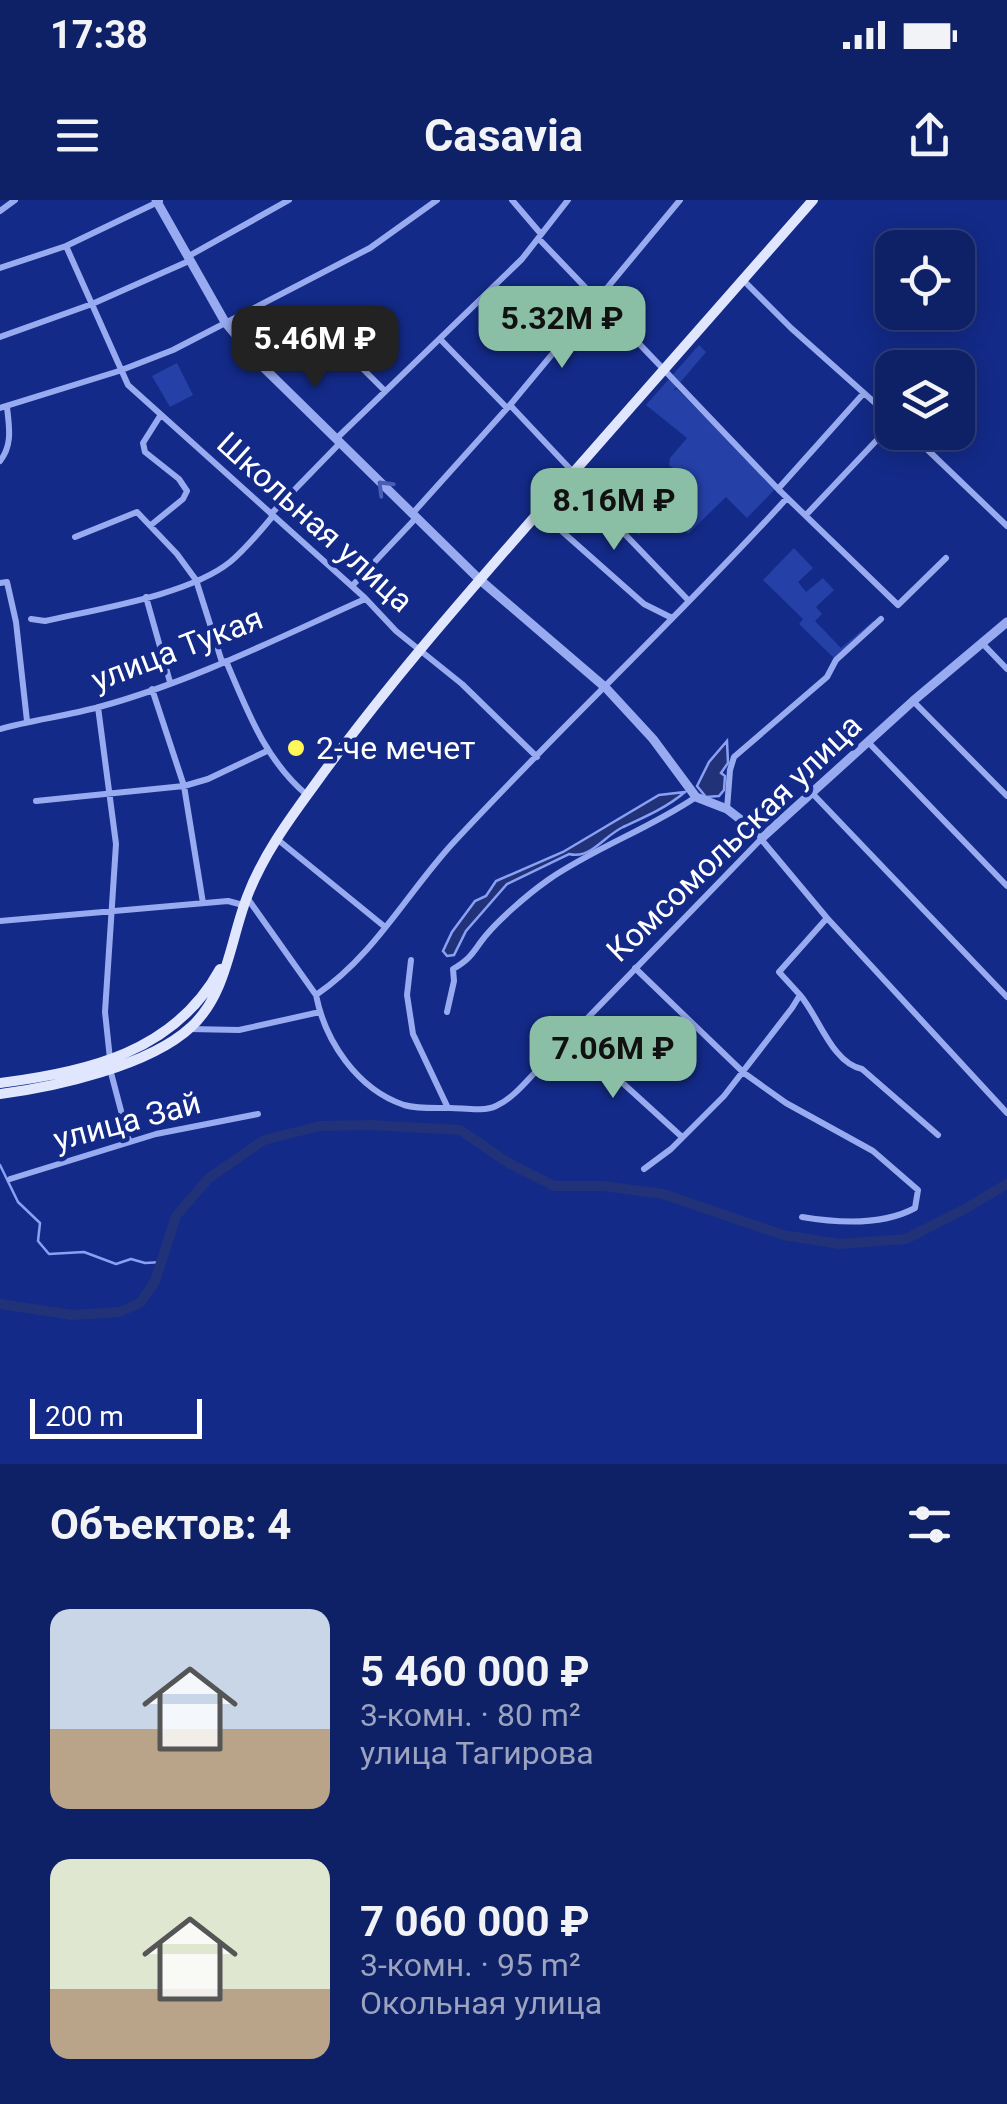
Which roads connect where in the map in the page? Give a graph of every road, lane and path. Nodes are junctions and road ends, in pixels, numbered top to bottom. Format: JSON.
{"nodes":[{"id":1,"x":16,"y":200,"type":"edge"},
{"id":2,"x":289,"y":200,"type":"edge"},
{"id":3,"x":437,"y":200,"type":"edge"},
{"id":4,"x":512,"y":200,"type":"edge"},
{"id":5,"x":568,"y":200,"type":"edge"},
{"id":6,"x":680,"y":200,"type":"edge"},
{"id":7,"x":812,"y":200,"type":"edge"},
{"id":8,"x":158,"y":201,"type":"edge"},
{"id":9,"x":0,"y":210,"type":"edge"},
{"id":10,"x":540,"y":236,"type":"junction"},
{"id":11,"x":66,"y":246,"type":"junction"},
{"id":12,"x":188,"y":259,"type":"junction"},
{"id":13,"x":0,"y":268,"type":"edge"},
{"id":14,"x":742,"y":279,"type":"junction"},
{"id":15,"x":598,"y":301,"type":"junction"},
{"id":16,"x":92,"y":304,"type":"junction"},
{"id":17,"x":224,"y":322,"type":"junction"},
{"id":18,"x":0,"y":337,"type":"edge"},
{"id":19,"x":440,"y":339,"type":"junction"},
{"id":20,"x":260,"y":364,"type":"junction"},
{"id":21,"x":120,"y":371,"type":"junction"},
{"id":22,"x":662,"y":371,"type":"junction"},
{"id":23,"x":385,"y":392,"type":"junction"},
{"id":24,"x":863,"y":394,"type":"junction"},
{"id":25,"x":875,"y":405,"type":"edge"},
{"id":26,"x":508,"y":406,"type":"junction"},
{"id":27,"x":3,"y":408,"type":"edge"},
{"id":28,"x":160,"y":416,"type":"junction"},
{"id":29,"x":875,"y":440,"type":"edge"},
{"id":30,"x":338,"y":441,"type":"junction"},
{"id":31,"x":929,"y":450,"type":"edge"},
{"id":32,"x":0,"y":461,"type":"edge"},
{"id":33,"x":572,"y":475,"type":"junction"},
{"id":34,"x":778,"y":489,"type":"junction"},
{"id":35,"x":787,"y":498,"type":"junction"},
{"id":36,"x":539,"y":512,"type":"junction"},
{"id":37,"x":272,"y":515,"type":"junction"},
{"id":38,"x":806,"y":515,"type":"junction"},
{"id":39,"x":413,"y":517,"type":"junction"},
{"id":40,"x":150,"y":525,"type":"junction"},
{"id":41,"x":1007,"y":526,"type":"edge"},
{"id":42,"x":75,"y":537,"type":"dead end"},
{"id":43,"x":946,"y":558,"type":"dead end"},
{"id":44,"x":196,"y":580,"type":"junction"},
{"id":45,"x":479,"y":580,"type":"junction"},
{"id":46,"x":0,"y":583,"type":"edge"},
{"id":47,"x":352,"y":586,"type":"junction"},
{"id":48,"x":146,"y":597,"type":"junction"},
{"id":49,"x":366,"y":598,"type":"junction"},
{"id":50,"x":689,"y":601,"type":"junction"},
{"id":51,"x":672,"y":618,"type":"junction"},
{"id":52,"x":881,"y":619,"type":"dead end"},
{"id":53,"x":30,"y":620,"type":"dead end"},
{"id":54,"x":1007,"y":622,"type":"edge"},
{"id":55,"x":983,"y":644,"type":"junction"},
{"id":56,"x":419,"y":649,"type":"junction"},
{"id":57,"x":224,"y":662,"type":"junction"},
{"id":58,"x":1007,"y":669,"type":"edge"},
{"id":59,"x":170,"y":682,"type":"junction"},
{"id":60,"x":606,"y":688,"type":"junction"},
{"id":61,"x":152,"y":689,"type":"junction"},
{"id":62,"x":913,"y":701,"type":"junction"},
{"id":63,"x":98,"y":707,"type":"junction"},
{"id":64,"x":27,"y":722,"type":"junction"},
{"id":65,"x":0,"y":729,"type":"edge"},
{"id":66,"x":867,"y":742,"type":"junction"},
{"id":67,"x":267,"y":751,"type":"junction"},
{"id":68,"x":536,"y":757,"type":"junction"},
{"id":69,"x":184,"y":786,"type":"junction"},
{"id":70,"x":812,"y":792,"type":"junction"},
{"id":71,"x":307,"y":794,"type":"junction"},
{"id":72,"x":110,"y":796,"type":"junction"},
{"id":73,"x":1007,"y":796,"type":"edge"},
{"id":74,"x":696,"y":798,"type":"junction"},
{"id":75,"x":36,"y":801,"type":"dead end"},
{"id":76,"x":727,"y":809,"type":"junction"},
{"id":77,"x":762,"y":838,"type":"junction"},
{"id":78,"x":277,"y":839,"type":"junction"},
{"id":79,"x":1007,"y":886,"type":"edge"},
{"id":80,"x":246,"y":901,"type":"junction"},
{"id":81,"x":204,"y":903,"type":"junction"},
{"id":82,"x":112,"y":913,"type":"junction"},
{"id":83,"x":827,"y":918,"type":"junction"},
{"id":84,"x":0,"y":920,"type":"edge"},
{"id":85,"x":386,"y":928,"type":"junction"},
{"id":86,"x":233,"y":941,"type":"junction"},
{"id":87,"x":411,"y":960,"type":"dead end"},
{"id":88,"x":635,"y":968,"type":"junction"},
{"id":89,"x":316,"y":994,"type":"junction"},
{"id":90,"x":800,"y":995,"type":"junction"},
{"id":91,"x":1007,"y":997,"type":"edge"},
{"id":92,"x":320,"y":1012,"type":"junction"},
{"id":93,"x":447,"y":1012,"type":"dead end"},
{"id":94,"x":189,"y":1030,"type":"junction"},
{"id":95,"x":571,"y":1036,"type":"junction"},
{"id":96,"x":110,"y":1063,"type":"junction"},
{"id":97,"x":744,"y":1073,"type":"junction"},
{"id":98,"x":40,"y":1083,"type":"junction"},
{"id":99,"x":0,"y":1084,"type":"edge"},
{"id":100,"x":0,"y":1094,"type":"edge"},
{"id":101,"x":448,"y":1108,"type":"junction"},
{"id":102,"x":1007,"y":1113,"type":"edge"},
{"id":103,"x":258,"y":1114,"type":"dead end"},
{"id":104,"x":938,"y":1136,"type":"dead end"},
{"id":105,"x":682,"y":1137,"type":"junction"},
{"id":106,"x":129,"y":1141,"type":"junction"},
{"id":107,"x":644,"y":1169,"type":"dead end"},
{"id":108,"x":10,"y":1180,"type":"dead end"},
{"id":109,"x":802,"y":1217,"type":"dead end"}],
"edges":[{"from":1,"to":9,"type":"street"},
{"from":2,"to":12,"type":"street"},
{"from":3,"to":17,"type":"street"},
{"from":4,"to":10,"type":"street"},
{"from":5,"to":10,"type":"street"},
{"from":6,"to":15,"type":"street"},
{"from":7,"to":14,"type":"main road"},
{"from":8,"to":11,"type":"street"},
{"from":8,"to":12,"type":"street"},
{"from":10,"to":15,"type":"street"},
{"from":10,"to":19,"type":"street"},
{"from":11,"to":13,"type":"street"},
{"from":11,"to":16,"type":"street","name":"Школьная улица"},
{"from":12,"to":16,"type":"street"},
{"from":12,"to":17,"type":"street"},
{"from":14,"to":22,"type":"main road"},
{"from":14,"to":24,"type":"street"},
{"from":15,"to":22,"type":"street"},
{"from":15,"to":26,"type":"street"},
{"from":16,"to":18,"type":"street"},
{"from":16,"to":21,"type":"street","name":"Школьная улица"},
{"from":17,"to":20,"type":"street"},
{"from":17,"to":21,"type":"street"},
{"from":19,"to":23,"type":"street"},
{"from":19,"to":26,"type":"street"},
{"from":20,"to":23,"type":"street"},
{"from":20,"to":30,"type":"street"},
{"from":21,"to":27,"type":"street"},
{"from":21,"to":28,"type":"street","name":"Школьная улица"},
{"from":22,"to":33,"type":"main road"},
{"from":22,"to":34,"type":"street"},
{"from":23,"to":30,"type":"street"},
{"from":24,"to":25,"type":"street"},
{"from":24,"to":34,"type":"street"},
{"from":26,"to":33,"type":"street"},
{"from":26,"to":39,"type":"street"},
{"from":27,"to":32,"type":"street"},
{"from":28,"to":37,"type":"street","name":"Школьная улица"},
{"from":28,"to":40,"type":"street"},
{"from":29,"to":38,"type":"street"},
{"from":30,"to":37,"type":"street"},
{"from":39,"to":30,"type":"street","one_way":true},
{"from":31,"to":41,"type":"street"},
{"from":33,"to":36,"type":"main road"},
{"from":33,"to":50,"type":"street"},
{"from":34,"to":35,"type":"street"},
{"from":35,"to":38,"type":"street"},
{"from":35,"to":50,"type":"street"},
{"from":36,"to":45,"type":"main road"},
{"from":36,"to":51,"type":"street"},
{"from":37,"to":44,"type":"street"},
{"from":37,"to":47,"type":"street","name":"Школьная улица"},
{"from":38,"to":43,"type":"street"},
{"from":39,"to":45,"type":"street"},
{"from":39,"to":47,"type":"street"},
{"from":40,"to":42,"type":"street"},
{"from":40,"to":44,"type":"street"},
{"from":44,"to":48,"type":"street"},
{"from":44,"to":57,"type":"street"},
{"from":45,"to":56,"type":"main road"},
{"from":45,"to":60,"type":"street"},
{"from":46,"to":64,"type":"street"},
{"from":47,"to":49,"type":"street","name":"Школьная улица"},
{"from":48,"to":53,"type":"street"},
{"from":48,"to":59,"type":"street"},
{"from":49,"to":56,"type":"street","name":"Школьная улица"},
{"from":49,"to":57,"type":"street","name":"улица Тукая"},
{"from":50,"to":51,"type":"street"},
{"from":51,"to":60,"type":"street"},
{"from":52,"to":76,"type":"street"},
{"from":54,"to":55,"type":"street","name":"Комсомольская улица"},
{"from":55,"to":58,"type":"street"},
{"from":55,"to":62,"type":"street","name":"Комсомольская улица"},
{"from":56,"to":68,"type":"street","name":"Школьная улица"},
{"from":56,"to":71,"type":"main road"},
{"from":57,"to":59,"type":"street","name":"улица Тукая"},
{"from":57,"to":67,"type":"street"},
{"from":59,"to":61,"type":"street","name":"улица Тукая"},
{"from":60,"to":68,"type":"street"},
{"from":60,"to":74,"type":"street"},
{"from":61,"to":63,"type":"street","name":"улица Тукая"},
{"from":61,"to":69,"type":"street"},
{"from":62,"to":66,"type":"street","name":"Комсомольская улица"},
{"from":62,"to":73,"type":"street"},
{"from":63,"to":64,"type":"street","name":"улица Тукая"},
{"from":63,"to":72,"type":"street"},
{"from":64,"to":65,"type":"street","name":"улица Тукая"},
{"from":66,"to":70,"type":"street","name":"Комсомольская улица"},
{"from":66,"to":79,"type":"street"},
{"from":67,"to":69,"type":"street"},
{"from":67,"to":71,"type":"street"},
{"from":68,"to":85,"type":"street"},
{"from":69,"to":72,"type":"street"},
{"from":69,"to":81,"type":"street"},
{"from":70,"to":77,"type":"street","name":"Комсомольская улица"},
{"from":70,"to":91,"type":"street"},
{"from":71,"to":78,"type":"main road"},
{"from":72,"to":75,"type":"street"},
{"from":72,"to":82,"type":"street"},
{"from":74,"to":76,"type":"street"},
{"from":74,"to":93,"type":"street"},
{"from":76,"to":77,"type":"street"},
{"from":77,"to":83,"type":"street"},
{"from":77,"to":88,"type":"street","name":"Комсомольская улица"},
{"from":78,"to":80,"type":"main road"},
{"from":78,"to":85,"type":"street"},
{"from":80,"to":81,"type":"street"},
{"from":80,"to":86,"type":"main road"},
{"from":80,"to":89,"type":"street"},
{"from":81,"to":82,"type":"street"},
{"from":82,"to":84,"type":"street"},
{"from":82,"to":96,"type":"street"},
{"from":83,"to":90,"type":"street"},
{"from":83,"to":102,"type":"street"},
{"from":85,"to":89,"type":"street"},
{"from":86,"to":94,"type":"main road"},
{"from":86,"to":96,"type":"main road"},
{"from":87,"to":101,"type":"street"},
{"from":88,"to":95,"type":"street","name":"Комсомольская улица"},
{"from":88,"to":97,"type":"street"},
{"from":89,"to":92,"type":"street","name":"Комсомольская улица"},
{"from":90,"to":97,"type":"street"},
{"from":90,"to":104,"type":"street"},
{"from":92,"to":94,"type":"street"},
{"from":92,"to":101,"type":"street","name":"Комсомольская улица"},
{"from":94,"to":96,"type":"main road"},
{"from":95,"to":101,"type":"street","name":"Комсомольская улица"},
{"from":95,"to":105,"type":"street"},
{"from":96,"to":98,"type":"main road"},
{"from":96,"to":106,"type":"street"},
{"from":97,"to":105,"type":"street"},
{"from":97,"to":109,"type":"street"},
{"from":98,"to":99,"type":"main road"},
{"from":98,"to":100,"type":"main road"},
{"from":103,"to":106,"type":"street","name":"улица Зай"},
{"from":105,"to":107,"type":"street"},
{"from":106,"to":108,"type":"street","name":"улица Зай"}]}
